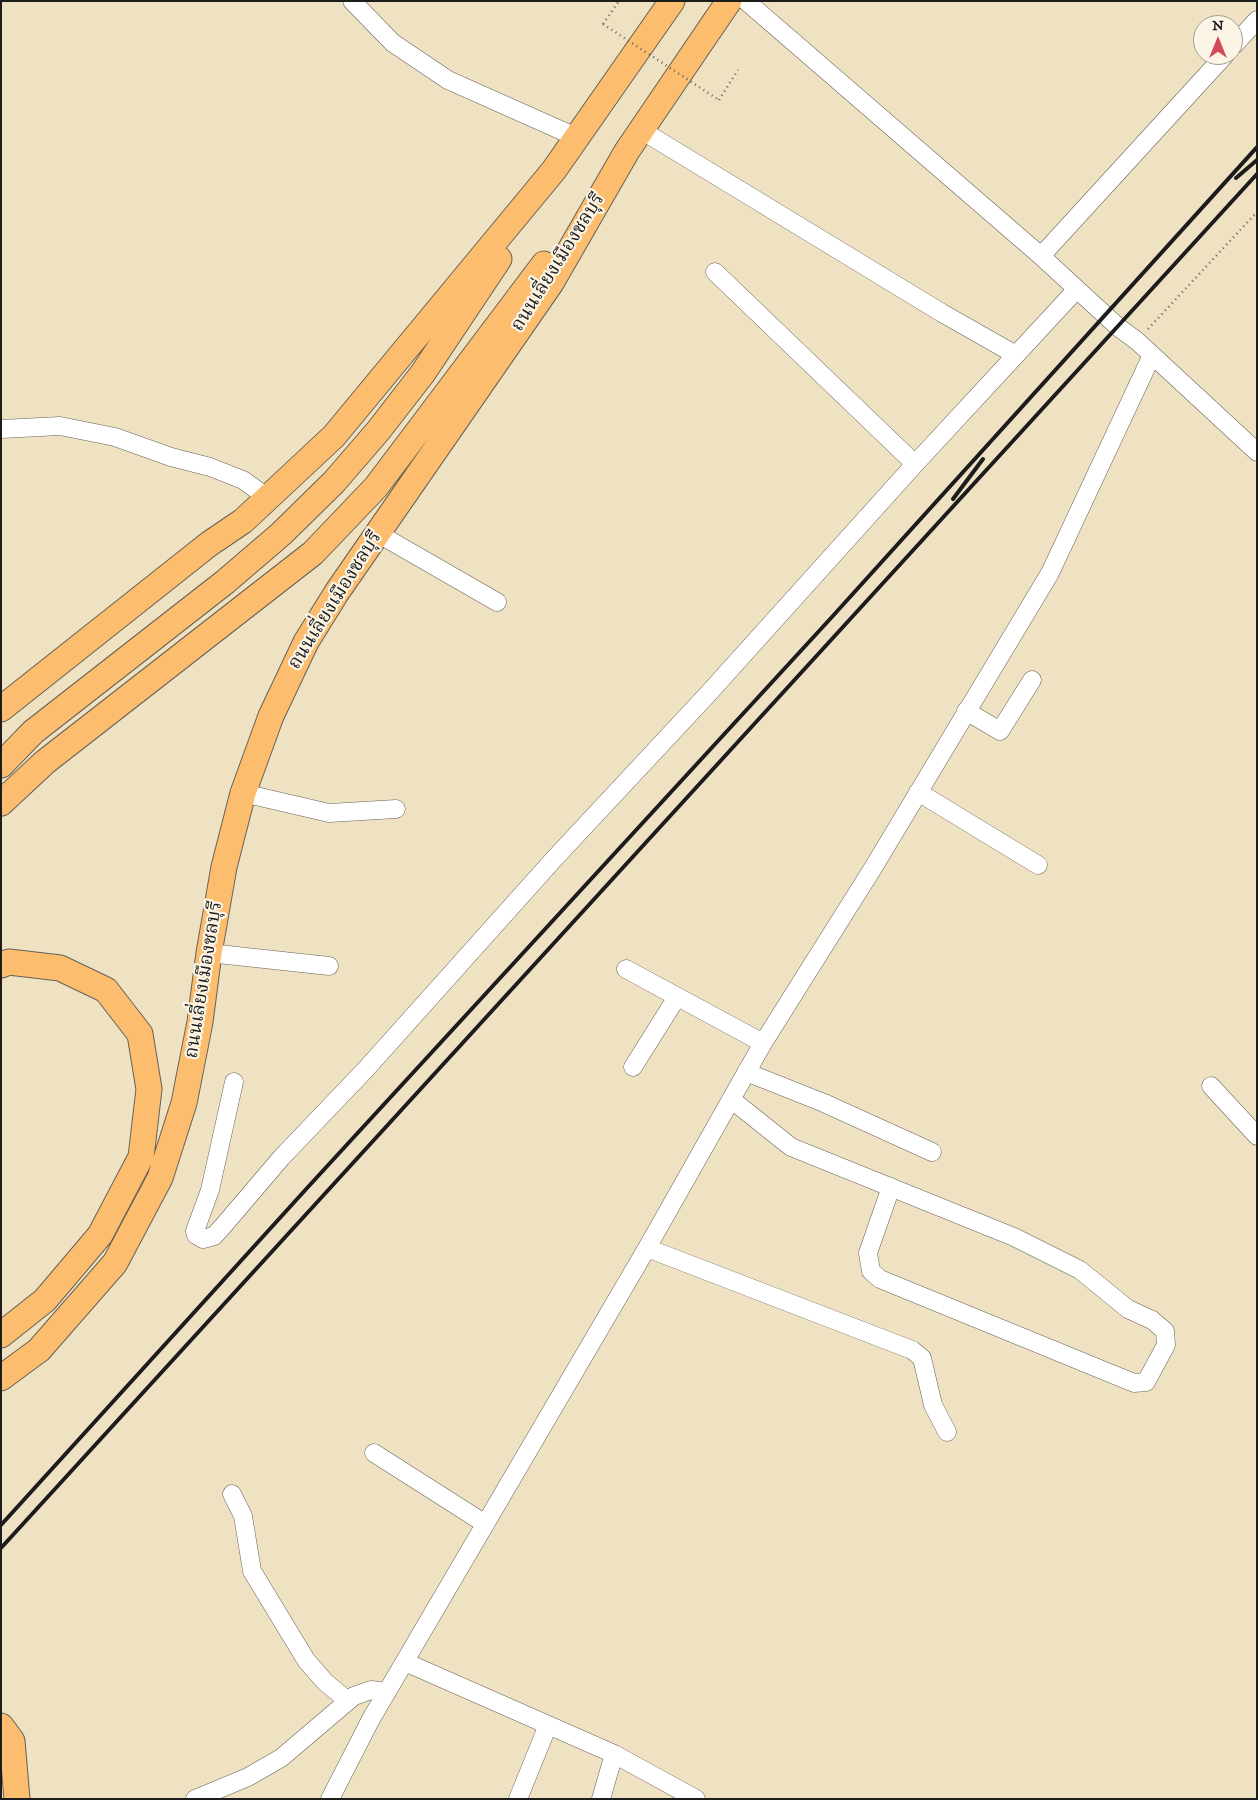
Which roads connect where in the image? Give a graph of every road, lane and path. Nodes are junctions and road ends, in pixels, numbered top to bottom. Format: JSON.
{"nodes":[{"id":1,"x":352,"y":1,"type":"edge"},
{"id":2,"x":619,"y":1,"type":"edge"},
{"id":3,"x":672,"y":1,"type":"edge"},
{"id":4,"x":729,"y":1,"type":"edge"},
{"id":5,"x":746,"y":1,"type":"edge"},
{"id":6,"x":1257,"y":20,"type":"edge"},
{"id":7,"x":1243,"y":35,"type":"edge"},
{"id":8,"x":1216,"y":65,"type":"edge"},
{"id":9,"x":738,"y":70,"type":"dead end"},
{"id":10,"x":641,"y":130,"type":"junction"},
{"id":11,"x":576,"y":137,"type":"junction"},
{"id":12,"x":627,"y":151,"type":"junction"},
{"id":13,"x":554,"y":170,"type":"junction"},
{"id":14,"x":1257,"y":212,"type":"edge"},
{"id":15,"x":1041,"y":256,"type":"junction"},
{"id":16,"x":715,"y":272,"type":"dead end"},
{"id":17,"x":1077,"y":289,"type":"junction"},
{"id":18,"x":1137,"y":341,"type":"junction"},
{"id":19,"x":1016,"y":355,"type":"junction"},
{"id":20,"x":1152,"y":355,"type":"junction"},
{"id":21,"x":1,"y":429,"type":"edge"},
{"id":22,"x":1257,"y":452,"type":"edge"},
{"id":23,"x":915,"y":464,"type":"junction"},
{"id":24,"x":268,"y":498,"type":"junction"},
{"id":25,"x":378,"y":533,"type":"junction"},
{"id":26,"x":497,"y":602,"type":"dead end"},
{"id":27,"x":1032,"y":680,"type":"dead end"},
{"id":28,"x":1,"y":709,"type":"edge"},
{"id":29,"x":966,"y":711,"type":"junction"},
{"id":30,"x":1,"y":764,"type":"edge"},
{"id":31,"x":918,"y":792,"type":"junction"},
{"id":32,"x":243,"y":793,"type":"junction"},
{"id":33,"x":1,"y":804,"type":"edge"},
{"id":34,"x":396,"y":809,"type":"dead end"},
{"id":35,"x":1038,"y":865,"type":"dead end"},
{"id":36,"x":209,"y":953,"type":"junction"},
{"id":37,"x":1,"y":965,"type":"edge"},
{"id":38,"x":329,"y":966,"type":"dead end"},
{"id":39,"x":626,"y":969,"type":"dead end"},
{"id":40,"x":677,"y":997,"type":"junction"},
{"id":41,"x":763,"y":1042,"type":"junction"},
{"id":42,"x":632,"y":1067,"type":"dead end"},
{"id":43,"x":746,"y":1072,"type":"junction"},
{"id":44,"x":234,"y":1082,"type":"dead end"},
{"id":45,"x":1211,"y":1086,"type":"dead end"},
{"id":46,"x":732,"y":1100,"type":"junction"},
{"id":47,"x":1257,"y":1136,"type":"edge"},
{"id":48,"x":932,"y":1152,"type":"dead end"},
{"id":49,"x":891,"y":1187,"type":"junction"},
{"id":50,"x":648,"y":1248,"type":"junction"},
{"id":51,"x":1,"y":1335,"type":"edge"},
{"id":52,"x":1,"y":1378,"type":"edge"},
{"id":53,"x":947,"y":1432,"type":"dead end"},
{"id":54,"x":374,"y":1453,"type":"dead end"},
{"id":55,"x":232,"y":1494,"type":"dead end"},
{"id":56,"x":484,"y":1522,"type":"junction"},
{"id":57,"x":405,"y":1662,"type":"junction"},
{"id":58,"x":387,"y":1692,"type":"junction"},
{"id":59,"x":348,"y":1701,"type":"junction"},
{"id":60,"x":548,"y":1725,"type":"junction"},
{"id":61,"x":1,"y":1726,"type":"edge"},
{"id":62,"x":614,"y":1754,"type":"junction"},
{"id":63,"x":17,"y":1799,"type":"edge"},
{"id":64,"x":195,"y":1799,"type":"edge"},
{"id":65,"x":330,"y":1799,"type":"edge"},
{"id":66,"x":518,"y":1799,"type":"edge"},
{"id":67,"x":601,"y":1799,"type":"edge"},
{"id":68,"x":696,"y":1799,"type":"edge"}],
"edges":[{"from":1,"to":11,"type":"street"},
{"from":2,"to":9,"type":"path","bridge":true},
{"from":3,"to":11,"type":"highway"},
{"from":4,"to":10,"type":"highway","name":"ถนนเลี่ยงเมืองชลบุรี"},
{"from":5,"to":15,"type":"street"},
{"from":6,"to":7,"type":"street"},
{"from":8,"to":15,"type":"street"},
{"from":10,"to":12,"type":"highway","name":"ถนนเลี่ยงเมืองชลบุรี"},
{"from":10,"to":19,"type":"street"},
{"from":11,"to":13,"type":"highway"},
{"from":12,"to":25,"type":"highway","name":"ถนนเลี่ยงเมืองชลบุรี"},
{"from":12,"to":33,"type":"highway"},
{"from":13,"to":24,"type":"highway"},
{"from":13,"to":30,"type":"highway"},
{"from":14,"to":18,"type":"path"},
{"from":15,"to":17,"type":"street"},
{"from":16,"to":23,"type":"street"},
{"from":17,"to":18,"type":"street"},
{"from":17,"to":19,"type":"street"},
{"from":18,"to":20,"type":"street"},
{"from":19,"to":23,"type":"street"},
{"from":20,"to":22,"type":"street"},
{"from":20,"to":29,"type":"street"},
{"from":21,"to":24,"type":"street"},
{"from":23,"to":44,"type":"street"},
{"from":24,"to":28,"type":"highway"},
{"from":25,"to":26,"type":"street"},
{"from":25,"to":32,"type":"highway","name":"ถนนเลี่ยงเมืองชลบุรี"},
{"from":27,"to":29,"type":"street"},
{"from":29,"to":31,"type":"street"},
{"from":31,"to":35,"type":"street"},
{"from":31,"to":41,"type":"street"},
{"from":32,"to":34,"type":"street"},
{"from":32,"to":36,"type":"highway","name":"ถนนเลี่ยงเมืองชลบุรี"},
{"from":36,"to":38,"type":"street"},
{"from":36,"to":52,"type":"highway","name":"ถนนเลี่ยงเมืองชลบุรี"},
{"from":37,"to":51,"type":"highway"},
{"from":39,"to":40,"type":"street"},
{"from":40,"to":41,"type":"street"},
{"from":40,"to":42,"type":"street"},
{"from":41,"to":43,"type":"street"},
{"from":43,"to":46,"type":"street"},
{"from":43,"to":48,"type":"street"},
{"from":45,"to":47,"type":"street"},
{"from":46,"to":49,"type":"street"},
{"from":46,"to":50,"type":"street"},
{"from":49,"to":49,"type":"street"},
{"from":50,"to":53,"type":"street"},
{"from":50,"to":56,"type":"street"},
{"from":54,"to":56,"type":"street"},
{"from":55,"to":59,"type":"street"},
{"from":56,"to":57,"type":"street"},
{"from":57,"to":58,"type":"street"},
{"from":57,"to":60,"type":"street"},
{"from":58,"to":59,"type":"street"},
{"from":58,"to":65,"type":"street"},
{"from":59,"to":64,"type":"street"},
{"from":60,"to":62,"type":"street"},
{"from":60,"to":66,"type":"street"},
{"from":61,"to":63,"type":"highway"},
{"from":62,"to":67,"type":"street"},
{"from":62,"to":68,"type":"street"}]}
